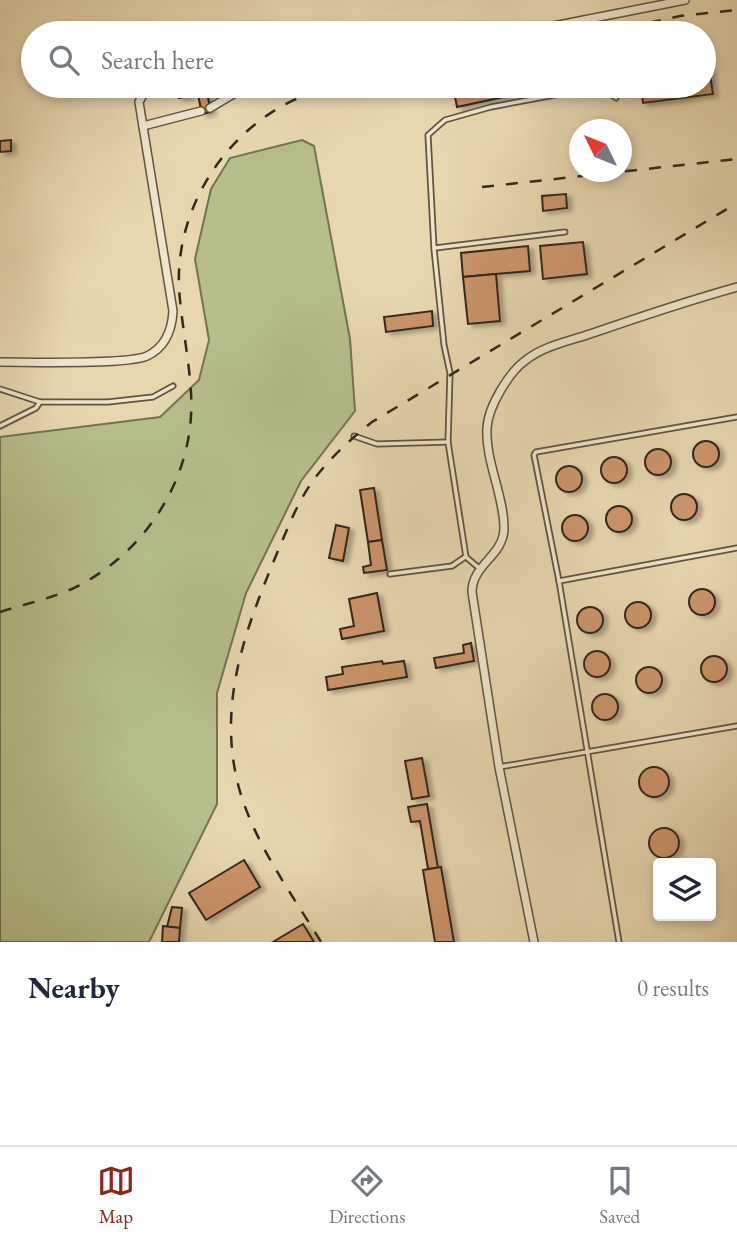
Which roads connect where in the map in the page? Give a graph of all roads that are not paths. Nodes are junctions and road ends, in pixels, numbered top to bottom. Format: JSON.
{"nodes":[{"id":1,"x":685,"y":0,"type":"edge"},
{"id":2,"x":580,"y":21,"type":"edge"},
{"id":3,"x":141,"y":98,"type":"edge"},
{"id":4,"x":227,"y":98,"type":"edge"},
{"id":5,"x":539,"y":98,"type":"edge"},
{"id":6,"x":210,"y":108,"type":"dead end"},
{"id":7,"x":201,"y":111,"type":"dead end"},
{"id":8,"x":143,"y":125,"type":"junction"},
{"id":9,"x":565,"y":232,"type":"dead end"},
{"id":10,"x":434,"y":249,"type":"junction"},
{"id":11,"x":737,"y":287,"type":"edge"},
{"id":12,"x":0,"y":362,"type":"edge"},
{"id":13,"x":173,"y":386,"type":"dead end"},
{"id":14,"x":0,"y":390,"type":"edge"},
{"id":15,"x":40,"y":402,"type":"junction"},
{"id":16,"x":737,"y":417,"type":"edge"},
{"id":17,"x":0,"y":426,"type":"edge"},
{"id":18,"x":354,"y":436,"type":"dead end"},
{"id":19,"x":448,"y":442,"type":"junction"},
{"id":20,"x":737,"y":548,"type":"edge"},
{"id":21,"x":466,"y":557,"type":"junction"},
{"id":22,"x":479,"y":568,"type":"junction"},
{"id":23,"x":390,"y":574,"type":"dead end"},
{"id":24,"x":559,"y":581,"type":"junction"},
{"id":25,"x":737,"y":726,"type":"edge"},
{"id":26,"x":588,"y":754,"type":"junction"},
{"id":27,"x":499,"y":767,"type":"junction"},
{"id":28,"x":534,"y":942,"type":"edge"},
{"id":29,"x":620,"y":942,"type":"edge"}],
"edges":[{"from":1,"to":2,"type":"street"},
{"from":3,"to":8,"type":"street"},
{"from":4,"to":6,"type":"street"},
{"from":5,"to":10,"type":"lane"},
{"from":7,"to":8,"type":"street"},
{"from":8,"to":12,"type":"street"},
{"from":9,"to":10,"type":"lane"},
{"from":10,"to":19,"type":"lane"},
{"from":11,"to":22,"type":"street"},
{"from":13,"to":15,"type":"lane"},
{"from":14,"to":15,"type":"lane"},
{"from":15,"to":17,"type":"lane"},
{"from":16,"to":24,"type":"lane"},
{"from":18,"to":19,"type":"lane"},
{"from":19,"to":21,"type":"lane"},
{"from":20,"to":24,"type":"lane"},
{"from":21,"to":22,"type":"lane"},
{"from":21,"to":23,"type":"lane"},
{"from":22,"to":27,"type":"street"},
{"from":24,"to":26,"type":"lane"},
{"from":25,"to":26,"type":"lane"},
{"from":26,"to":27,"type":"lane"},
{"from":26,"to":29,"type":"lane"},
{"from":27,"to":28,"type":"street"}]}
